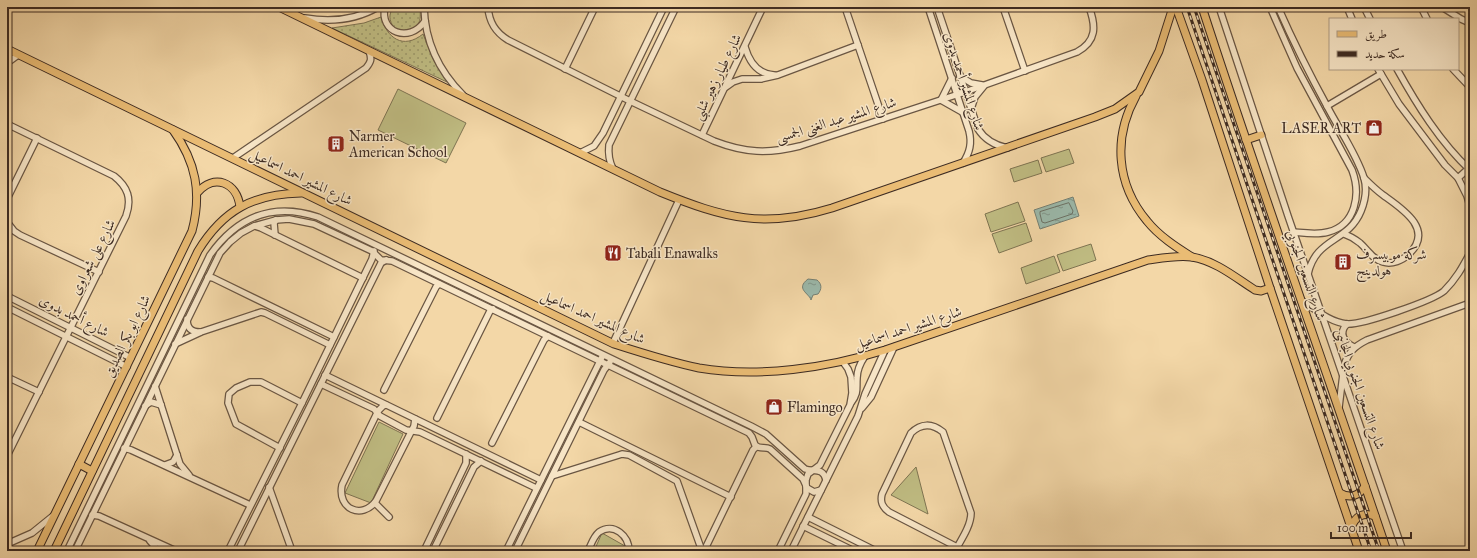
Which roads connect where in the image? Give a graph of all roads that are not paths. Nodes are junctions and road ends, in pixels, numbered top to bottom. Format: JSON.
{"nodes":[{"id":1,"x":279,"y":7,"type":"edge"},
{"id":2,"x":378,"y":7,"type":"edge"},
{"id":3,"x":385,"y":7,"type":"edge"},
{"id":4,"x":424,"y":7,"type":"edge"},
{"id":5,"x":488,"y":7,"type":"edge"},
{"id":6,"x":594,"y":7,"type":"edge"},
{"id":7,"x":664,"y":7,"type":"edge"},
{"id":8,"x":676,"y":7,"type":"edge"},
{"id":9,"x":763,"y":7,"type":"edge"},
{"id":10,"x":845,"y":7,"type":"edge"},
{"id":11,"x":928,"y":7,"type":"edge"},
{"id":12,"x":937,"y":7,"type":"edge"},
{"id":13,"x":1003,"y":7,"type":"edge"},
{"id":14,"x":1089,"y":7,"type":"edge"},
{"id":15,"x":1174,"y":7,"type":"edge"},
{"id":16,"x":1202,"y":7,"type":"edge"},
{"id":17,"x":1219,"y":7,"type":"edge"},
{"id":18,"x":1270,"y":7,"type":"edge"},
{"id":19,"x":1278,"y":7,"type":"edge"},
{"id":20,"x":1347,"y":7,"type":"edge"},
{"id":21,"x":1364,"y":7,"type":"edge"},
{"id":22,"x":1421,"y":7,"type":"edge"},
{"id":23,"x":1442,"y":7,"type":"edge"},
{"id":24,"x":300,"y":17,"type":"junction"},
{"id":25,"x":1352,"y":18,"type":"edge"},
{"id":26,"x":1370,"y":18,"type":"edge"},
{"id":27,"x":1426,"y":18,"type":"edge"},
{"id":28,"x":1458,"y":18,"type":"edge"},
{"id":29,"x":1459,"y":18,"type":"edge"},
{"id":30,"x":425,"y":21,"type":"junction"},
{"id":31,"x":1285,"y":22,"type":"junction"},
{"id":32,"x":1470,"y":23,"type":"edge"},
{"id":33,"x":1278,"y":24,"type":"junction"},
{"id":34,"x":858,"y":45,"type":"junction"},
{"id":35,"x":744,"y":47,"type":"junction"},
{"id":36,"x":7,"y":49,"type":"edge"},
{"id":37,"x":369,"y":51,"type":"junction"},
{"id":38,"x":18,"y":55,"type":"junction"},
{"id":39,"x":7,"y":63,"type":"edge"},
{"id":40,"x":565,"y":69,"type":"junction"},
{"id":41,"x":1398,"y":70,"type":"edge"},
{"id":42,"x":1454,"y":70,"type":"edge"},
{"id":43,"x":1025,"y":71,"type":"junction"},
{"id":44,"x":1379,"y":72,"type":"edge"},
{"id":45,"x":778,"y":75,"type":"junction"},
{"id":46,"x":960,"y":76,"type":"junction"},
{"id":47,"x":952,"y":78,"type":"junction"},
{"id":48,"x":984,"y":85,"type":"junction"},
{"id":49,"x":725,"y":87,"type":"junction"},
{"id":50,"x":1470,"y":87,"type":"edge"},
{"id":51,"x":965,"y":92,"type":"junction"},
{"id":52,"x":1139,"y":92,"type":"junction"},
{"id":53,"x":958,"y":94,"type":"junction"},
{"id":54,"x":621,"y":97,"type":"junction"},
{"id":55,"x":466,"y":98,"type":"junction"},
{"id":56,"x":941,"y":100,"type":"junction"},
{"id":57,"x":630,"y":101,"type":"junction"},
{"id":58,"x":1122,"y":104,"type":"junction"},
{"id":59,"x":1327,"y":106,"type":"junction"},
{"id":60,"x":971,"y":110,"type":"junction"},
{"id":61,"x":1129,"y":110,"type":"junction"},
{"id":62,"x":964,"y":113,"type":"junction"},
{"id":63,"x":883,"y":119,"type":"junction"},
{"id":64,"x":7,"y":124,"type":"edge"},
{"id":65,"x":172,"y":128,"type":"junction"},
{"id":66,"x":1342,"y":134,"type":"junction"},
{"id":67,"x":702,"y":135,"type":"junction"},
{"id":68,"x":1261,"y":135,"type":"junction"},
{"id":69,"x":37,"y":138,"type":"junction"},
{"id":70,"x":1334,"y":138,"type":"junction"},
{"id":71,"x":1246,"y":140,"type":"junction"},
{"id":72,"x":1007,"y":148,"type":"junction"},
{"id":73,"x":580,"y":153,"type":"junction"},
{"id":74,"x":233,"y":158,"type":"junction"},
{"id":75,"x":963,"y":163,"type":"junction"},
{"id":76,"x":613,"y":169,"type":"junction"},
{"id":77,"x":1469,"y":170,"type":"edge"},
{"id":78,"x":1364,"y":178,"type":"junction"},
{"id":79,"x":1458,"y":178,"type":"junction"},
{"id":80,"x":197,"y":193,"type":"junction"},
{"id":81,"x":303,"y":193,"type":"junction"},
{"id":82,"x":7,"y":198,"type":"edge"},
{"id":83,"x":679,"y":200,"type":"junction"},
{"id":84,"x":1470,"y":206,"type":"edge"},
{"id":85,"x":240,"y":207,"type":"junction"},
{"id":86,"x":276,"y":220,"type":"junction"},
{"id":87,"x":7,"y":222,"type":"edge"},
{"id":88,"x":254,"y":226,"type":"junction"},
{"id":89,"x":1293,"y":232,"type":"junction"},
{"id":90,"x":1344,"y":234,"type":"junction"},
{"id":91,"x":276,"y":235,"type":"junction"},
{"id":92,"x":377,"y":245,"type":"junction"},
{"id":93,"x":1177,"y":247,"type":"junction"},
{"id":94,"x":390,"y":251,"type":"junction"},
{"id":95,"x":374,"y":253,"type":"junction"},
{"id":96,"x":1470,"y":253,"type":"edge"},
{"id":97,"x":1170,"y":257,"type":"junction"},
{"id":98,"x":1192,"y":258,"type":"junction"},
{"id":99,"x":386,"y":260,"type":"junction"},
{"id":100,"x":99,"y":272,"type":"junction"},
{"id":101,"x":1308,"y":274,"type":"junction"},
{"id":102,"x":208,"y":277,"type":"junction"},
{"id":103,"x":363,"y":278,"type":"junction"},
{"id":104,"x":439,"y":284,"type":"junction"},
{"id":105,"x":1270,"y":288,"type":"junction"},
{"id":106,"x":7,"y":296,"type":"edge"},
{"id":107,"x":1301,"y":300,"type":"junction"},
{"id":108,"x":1470,"y":303,"type":"edge"},
{"id":109,"x":7,"y":307,"type":"edge"},
{"id":110,"x":349,"y":307,"type":"junction"},
{"id":111,"x":493,"y":309,"type":"junction"},
{"id":112,"x":357,"y":312,"type":"junction"},
{"id":113,"x":1322,"y":314,"type":"junction"},
{"id":114,"x":181,"y":317,"type":"junction"},
{"id":115,"x":187,"y":319,"type":"junction"},
{"id":116,"x":1347,"y":324,"type":"junction"},
{"id":117,"x":71,"y":328,"type":"junction"},
{"id":118,"x":201,"y":332,"type":"junction"},
{"id":119,"x":548,"y":336,"type":"junction"},
{"id":120,"x":66,"y":337,"type":"junction"},
{"id":121,"x":334,"y":337,"type":"junction"},
{"id":122,"x":612,"y":342,"type":"junction"},
{"id":123,"x":175,"y":344,"type":"junction"},
{"id":124,"x":330,"y":345,"type":"junction"},
{"id":125,"x":894,"y":347,"type":"junction"},
{"id":126,"x":1354,"y":347,"type":"junction"},
{"id":127,"x":885,"y":350,"type":"junction"},
{"id":128,"x":603,"y":354,"type":"junction"},
{"id":129,"x":865,"y":356,"type":"junction"},
{"id":130,"x":611,"y":357,"type":"junction"},
{"id":131,"x":131,"y":358,"type":"junction"},
{"id":132,"x":600,"y":361,"type":"junction"},
{"id":133,"x":843,"y":362,"type":"junction"},
{"id":134,"x":609,"y":365,"type":"junction"},
{"id":135,"x":127,"y":367,"type":"junction"},
{"id":136,"x":1342,"y":374,"type":"junction"},
{"id":137,"x":325,"y":375,"type":"junction"},
{"id":138,"x":7,"y":377,"type":"edge"},
{"id":139,"x":321,"y":384,"type":"junction"},
{"id":140,"x":155,"y":386,"type":"junction"},
{"id":141,"x":855,"y":389,"type":"junction"},
{"id":142,"x":384,"y":390,"type":"dead end"},
{"id":143,"x":39,"y":392,"type":"junction"},
{"id":144,"x":868,"y":396,"type":"junction"},
{"id":145,"x":139,"y":402,"type":"junction"},
{"id":146,"x":302,"y":403,"type":"junction"},
{"id":147,"x":161,"y":405,"type":"junction"},
{"id":148,"x":386,"y":405,"type":"junction"},
{"id":149,"x":145,"y":406,"type":"junction"},
{"id":150,"x":1339,"y":407,"type":"junction"},
{"id":151,"x":847,"y":412,"type":"junction"},
{"id":152,"x":859,"y":413,"type":"junction"},
{"id":153,"x":378,"y":414,"type":"junction"},
{"id":154,"x":437,"y":418,"type":"dead end"},
{"id":155,"x":415,"y":419,"type":"junction"},
{"id":156,"x":579,"y":422,"type":"junction"},
{"id":157,"x":758,"y":429,"type":"junction"},
{"id":158,"x":411,"y":432,"type":"junction"},
{"id":159,"x":752,"y":437,"type":"junction"},
{"id":160,"x":769,"y":437,"type":"junction"},
{"id":161,"x":120,"y":440,"type":"junction"},
{"id":162,"x":492,"y":443,"type":"dead end"},
{"id":163,"x":126,"y":446,"type":"junction"},
{"id":164,"x":756,"y":447,"type":"junction"},
{"id":165,"x":765,"y":447,"type":"junction"},
{"id":166,"x":280,"y":448,"type":"junction"},
{"id":167,"x":466,"y":454,"type":"junction"},
{"id":168,"x":177,"y":455,"type":"junction"},
{"id":169,"x":7,"y":456,"type":"edge"},
{"id":170,"x":550,"y":460,"type":"junction"},
{"id":171,"x":480,"y":461,"type":"junction"},
{"id":172,"x":79,"y":464,"type":"junction"},
{"id":173,"x":558,"y":464,"type":"junction"},
{"id":174,"x":165,"y":465,"type":"junction"},
{"id":175,"x":92,"y":471,"type":"junction"},
{"id":176,"x":813,"y":471,"type":"junction"},
{"id":177,"x":552,"y":476,"type":"junction"},
{"id":178,"x":192,"y":478,"type":"junction"},
{"id":179,"x":541,"y":480,"type":"junction"},
{"id":180,"x":826,"y":480,"type":"junction"},
{"id":181,"x":1365,"y":486,"type":"junction"},
{"id":182,"x":270,"y":487,"type":"junction"},
{"id":183,"x":536,"y":488,"type":"junction"},
{"id":184,"x":806,"y":488,"type":"junction"},
{"id":185,"x":820,"y":490,"type":"junction"},
{"id":186,"x":1340,"y":494,"type":"junction"},
{"id":187,"x":730,"y":497,"type":"junction"},
{"id":188,"x":375,"y":503,"type":"junction"},
{"id":189,"x":250,"y":505,"type":"junction"},
{"id":190,"x":54,"y":514,"type":"junction"},
{"id":191,"x":92,"y":515,"type":"junction"},
{"id":192,"x":1375,"y":516,"type":"junction"},
{"id":193,"x":388,"y":517,"type":"dead end"},
{"id":194,"x":808,"y":517,"type":"junction"},
{"id":195,"x":803,"y":526,"type":"junction"},
{"id":196,"x":1351,"y":528,"type":"junction"},
{"id":197,"x":148,"y":539,"type":"junction"},
{"id":198,"x":861,"y":543,"type":"junction"},
{"id":199,"x":7,"y":544,"type":"edge"},
{"id":200,"x":290,"y":549,"type":"edge"},
{"id":201,"x":867,"y":549,"type":"edge"},
{"id":202,"x":956,"y":549,"type":"edge"},
{"id":203,"x":631,"y":550,"type":"edge"},
{"id":204,"x":37,"y":551,"type":"edge"},
{"id":205,"x":54,"y":551,"type":"edge"},
{"id":206,"x":67,"y":551,"type":"edge"},
{"id":207,"x":75,"y":551,"type":"edge"},
{"id":208,"x":159,"y":551,"type":"edge"},
{"id":209,"x":176,"y":551,"type":"edge"},
{"id":210,"x":228,"y":551,"type":"edge"},
{"id":211,"x":238,"y":551,"type":"edge"},
{"id":212,"x":424,"y":551,"type":"edge"},
{"id":213,"x":433,"y":551,"type":"edge"},
{"id":214,"x":506,"y":551,"type":"edge"},
{"id":215,"x":515,"y":551,"type":"edge"},
{"id":216,"x":588,"y":551,"type":"edge"},
{"id":217,"x":703,"y":551,"type":"edge"},
{"id":218,"x":778,"y":551,"type":"edge"},
{"id":219,"x":791,"y":551,"type":"edge"},
{"id":220,"x":856,"y":551,"type":"edge"},
{"id":221,"x":876,"y":551,"type":"edge"},
{"id":222,"x":1359,"y":551,"type":"edge"},
{"id":223,"x":1387,"y":551,"type":"edge"},
{"id":224,"x":1404,"y":551,"type":"edge"}],
"edges":[{"from":1,"to":24,"type":"main road"},
{"from":2,"to":24,"type":"street"},
{"from":3,"to":30,"type":"street"},
{"from":4,"to":30,"type":"street"},
{"from":5,"to":40,"type":"street","name":"شارع المشير عبد الغنى الجمسى"},
{"from":6,"to":40,"type":"street"},
{"from":7,"to":54,"type":"street"},
{"from":8,"to":57,"type":"street"},
{"from":9,"to":35,"type":"street","name":"شارع طيار زهير شلبى"},
{"from":10,"to":34,"type":"street"},
{"from":11,"to":47,"type":"street","name":"شارع المشير أحمد بدوى"},
{"from":12,"to":46,"type":"street","name":"شارع المشير أحمد بدوى"},
{"from":13,"to":43,"type":"street"},
{"from":14,"to":43,"type":"street","name":"شارع المشير عبد الغنى الجمسى"},
{"from":15,"to":52,"type":"main road"},
{"from":15,"to":105,"type":"main road"},
{"from":16,"to":71,"type":"main road","name":"شارع التسعين الجنوبي"},
{"from":17,"to":68,"type":"street","name":"شارع التسعين الجنوبي الجانبى"},
{"from":18,"to":33,"type":"street"},
{"from":19,"to":31,"type":"street"},
{"from":20,"to":25,"type":"street"},
{"from":21,"to":26,"type":"street"},
{"from":22,"to":27,"type":"street"},
{"from":23,"to":28,"type":"street"},
{"from":24,"to":37,"type":"main road"},
{"from":29,"to":32,"type":"street"},
{"from":30,"to":55,"type":"street"},
{"from":31,"to":33,"type":"street"},
{"from":31,"to":59,"type":"street"},
{"from":33,"to":70,"type":"street"},
{"from":34,"to":45,"type":"street"},
{"from":34,"to":63,"type":"street"},
{"from":35,"to":45,"type":"street"},
{"from":35,"to":49,"type":"street","name":"شارع طيار زهير شلبى"},
{"from":36,"to":38,"type":"main road","name":"شارع المشير احمد اسماعيل"},
{"from":37,"to":55,"type":"main road"},
{"from":37,"to":74,"type":"street"},
{"from":38,"to":39,"type":"street"},
{"from":38,"to":65,"type":"main road","name":"شارع المشير احمد اسماعيل"},
{"from":40,"to":54,"type":"street","name":"شارع المشير عبد الغنى الجمسى"},
{"from":41,"to":77,"type":"street"},
{"from":42,"to":50,"type":"street"},
{"from":43,"to":48,"type":"street","name":"شارع المشير عبد الغنى الجمسى"},
{"from":44,"to":59,"type":"street"},
{"from":44,"to":79,"type":"street"},
{"from":45,"to":49,"type":"street"},
{"from":46,"to":48,"type":"street"},
{"from":46,"to":51,"type":"street","name":"شارع المشير أحمد بدوى"},
{"from":47,"to":53,"type":"street","name":"شارع المشير أحمد بدوى"},
{"from":47,"to":56,"type":"street"},
{"from":48,"to":51,"type":"street","name":"شارع المشير عبد الغنى الجمسى"},
{"from":48,"to":60,"type":"street"},
{"from":49,"to":67,"type":"street","name":"شارع طيار زهير شلبى"},
{"from":51,"to":53,"type":"street","name":"شارع المشير عبد الغنى الجمسى"},
{"from":51,"to":60,"type":"street","name":"شارع المشير أحمد بدوى"},
{"from":52,"to":58,"type":"main road"},
{"from":52,"to":61,"type":"main road"},
{"from":53,"to":56,"type":"street","name":"شارع المشير عبد الغنى الجمسى"},
{"from":53,"to":62,"type":"street","name":"شارع المشير أحمد بدوى"},
{"from":54,"to":57,"type":"street","name":"شارع المشير عبد الغنى الجمسى"},
{"from":54,"to":73,"type":"street"},
{"from":55,"to":73,"type":"main road"},
{"from":56,"to":62,"type":"street"},
{"from":56,"to":63,"type":"street","name":"شارع المشير عبد الغنى الجمسى"},
{"from":57,"to":67,"type":"street","name":"شارع المشير عبد الغنى الجمسى"},
{"from":57,"to":76,"type":"street"},
{"from":58,"to":61,"type":"main road"},
{"from":58,"to":72,"type":"main road"},
{"from":59,"to":66,"type":"street"},
{"from":60,"to":72,"type":"street","name":"شارع المشير أحمد بدوى"},
{"from":61,"to":93,"type":"main road"},
{"from":62,"to":75,"type":"street","name":"شارع المشير أحمد بدوى"},
{"from":63,"to":67,"type":"street","name":"شارع المشير عبد الغنى الجمسى"},
{"from":64,"to":69,"type":"street","name":"شارع على شعراوى"},
{"from":65,"to":74,"type":"main road","name":"شارع المشير احمد اسماعيل"},
{"from":65,"to":80,"type":"main road","name":"شارع ابو بكر الصديق"},
{"from":66,"to":70,"type":"street"},
{"from":66,"to":78,"type":"street"},
{"from":68,"to":71,"type":"main road"},
{"from":68,"to":89,"type":"street","name":"شارع التسعين الجنوبي الجانبى"},
{"from":69,"to":82,"type":"street"},
{"from":69,"to":100,"type":"street","name":"شارع على شعراوى"},
{"from":70,"to":89,"type":"street"},
{"from":71,"to":107,"type":"main road","name":"شارع التسعين الجنوبي"},
{"from":72,"to":75,"type":"main road"},
{"from":73,"to":76,"type":"main road"},
{"from":74,"to":81,"type":"main road","name":"شارع المشير احمد اسماعيل"},
{"from":75,"to":83,"type":"main road"},
{"from":76,"to":83,"type":"main road"},
{"from":77,"to":79,"type":"street"},
{"from":78,"to":90,"type":"street"},
{"from":78,"to":90,"type":"street"},
{"from":79,"to":84,"type":"street"},
{"from":80,"to":85,"type":"main road"},
{"from":80,"to":131,"type":"main road","name":"شارع ابو بكر الصديق"},
{"from":81,"to":85,"type":"main road","name":"شارع ابو بكر الصديق"},
{"from":81,"to":122,"type":"main road","name":"شارع المشير احمد اسماعيل"},
{"from":83,"to":122,"type":"street"},
{"from":85,"to":175,"type":"main road","name":"شارع ابو بكر الصديق"},
{"from":86,"to":88,"type":"street"},
{"from":86,"to":91,"type":"street"},
{"from":86,"to":95,"type":"street"},
{"from":87,"to":100,"type":"street"},
{"from":88,"to":91,"type":"street"},
{"from":88,"to":102,"type":"street"},
{"from":89,"to":101,"type":"street","name":"شارع التسعين الجنوبي الجانبى"},
{"from":90,"to":101,"type":"street"},
{"from":91,"to":103,"type":"street"},
{"from":92,"to":94,"type":"street"},
{"from":92,"to":95,"type":"street"},
{"from":92,"to":114,"type":"street"},
{"from":93,"to":97,"type":"main road"},
{"from":93,"to":98,"type":"main road"},
{"from":94,"to":99,"type":"street"},
{"from":94,"to":128,"type":"street"},
{"from":95,"to":99,"type":"street"},
{"from":95,"to":103,"type":"street"},
{"from":96,"to":116,"type":"street"},
{"from":97,"to":98,"type":"main road","name":"شارع المشير احمد اسماعيل"},
{"from":97,"to":125,"type":"main road","name":"شارع المشير احمد اسماعيل"},
{"from":98,"to":105,"type":"main road","name":"شارع المشير احمد اسماعيل"},
{"from":99,"to":104,"type":"street"},
{"from":99,"to":112,"type":"street"},
{"from":100,"to":117,"type":"street","name":"شارع على شعراوى"},
{"from":101,"to":113,"type":"street","name":"شارع التسعين الجنوبي الجانبى"},
{"from":102,"to":115,"type":"street"},
{"from":102,"to":121,"type":"street"},
{"from":103,"to":110,"type":"street"},
{"from":104,"to":111,"type":"street"},
{"from":104,"to":142,"type":"street"},
{"from":105,"to":186,"type":"main road"},
{"from":106,"to":117,"type":"street","name":"شارع أحمد بدوى"},
{"from":107,"to":113,"type":"street"},
{"from":107,"to":150,"type":"main road","name":"شارع التسعين الجنوبي"},
{"from":108,"to":126,"type":"street"},
{"from":109,"to":120,"type":"street","name":"شارع أحمد بدوى"},
{"from":110,"to":112,"type":"street"},
{"from":110,"to":121,"type":"street"},
{"from":111,"to":119,"type":"street"},
{"from":111,"to":154,"type":"street"},
{"from":112,"to":137,"type":"street"},
{"from":113,"to":116,"type":"street"},
{"from":113,"to":136,"type":"street","name":"شارع التسعين الجنوبي الجانبى"},
{"from":114,"to":115,"type":"street"},
{"from":114,"to":145,"type":"street"},
{"from":115,"to":118,"type":"street"},
{"from":115,"to":123,"type":"street"},
{"from":116,"to":126,"type":"street"},
{"from":117,"to":120,"type":"street","name":"شارع على شعراوى"},
{"from":117,"to":131,"type":"street","name":"شارع أحمد بدوى"},
{"from":118,"to":123,"type":"street"},
{"from":118,"to":124,"type":"street"},
{"from":119,"to":132,"type":"street"},
{"from":119,"to":162,"type":"street"},
{"from":120,"to":135,"type":"street","name":"شارع أحمد بدوى"},
{"from":120,"to":143,"type":"street","name":"شارع على شعراوى"},
{"from":121,"to":124,"type":"street"},
{"from":122,"to":133,"type":"main road","name":"شارع المشير احمد اسماعيل"},
{"from":123,"to":140,"type":"street"},
{"from":124,"to":146,"type":"street"},
{"from":125,"to":127,"type":"main road","name":"شارع المشير احمد اسماعيل"},
{"from":125,"to":144,"type":"street"},
{"from":126,"to":136,"type":"street"},
{"from":127,"to":129,"type":"main road","name":"شارع المشير احمد اسماعيل"},
{"from":127,"to":144,"type":"street"},
{"from":128,"to":130,"type":"street"},
{"from":128,"to":132,"type":"street"},
{"from":129,"to":133,"type":"main road","name":"شارع المشير احمد اسماعيل"},
{"from":129,"to":141,"type":"street"},
{"from":130,"to":134,"type":"street"},
{"from":130,"to":157,"type":"street"},
{"from":131,"to":135,"type":"main road","name":"شارع ابو بكر الصديق"},
{"from":132,"to":134,"type":"street"},
{"from":132,"to":170,"type":"street"},
{"from":133,"to":141,"type":"street"},
{"from":134,"to":156,"type":"street"},
{"from":134,"to":159,"type":"street"},
{"from":135,"to":172,"type":"main road","name":"شارع ابو بكر الصديق"},
{"from":136,"to":150,"type":"street"},
{"from":136,"to":224,"type":"street","name":"شارع التسعين الجنوبي الجانبى"},
{"from":137,"to":139,"type":"street"},
{"from":137,"to":148,"type":"street"},
{"from":138,"to":143,"type":"street"},
{"from":139,"to":153,"type":"street"},
{"from":139,"to":182,"type":"street"},
{"from":140,"to":147,"type":"street"},
{"from":140,"to":149,"type":"street"},
{"from":141,"to":144,"type":"street"},
{"from":141,"to":151,"type":"street"},
{"from":143,"to":169,"type":"street","name":"شارع على شعراوى"},
{"from":144,"to":152,"type":"street"},
{"from":145,"to":149,"type":"street"},
{"from":145,"to":161,"type":"street"},
{"from":146,"to":166,"type":"street"},
{"from":146,"to":166,"type":"street"},
{"from":147,"to":149,"type":"street"},
{"from":147,"to":168,"type":"street"},
{"from":148,"to":153,"type":"street"},
{"from":148,"to":155,"type":"street"},
{"from":149,"to":163,"type":"street"},
{"from":150,"to":181,"type":"main road","name":"شارع التسعين الجنوبي"},
{"from":151,"to":152,"type":"street"},
{"from":151,"to":176,"type":"street"},
{"from":152,"to":180,"type":"street"},
{"from":153,"to":158,"type":"street"},
{"from":153,"to":188,"type":"street"},
{"from":155,"to":158,"type":"street"},
{"from":155,"to":179,"type":"street"},
{"from":156,"to":173,"type":"street"},
{"from":156,"to":187,"type":"street"},
{"from":157,"to":159,"type":"street"},
{"from":157,"to":160,"type":"street"},
{"from":158,"to":167,"type":"street"},
{"from":158,"to":188,"type":"street"},
{"from":159,"to":164,"type":"street"},
{"from":160,"to":165,"type":"street"},
{"from":160,"to":176,"type":"street"},
{"from":161,"to":163,"type":"street"},
{"from":161,"to":206,"type":"street"},
{"from":163,"to":174,"type":"street"},
{"from":163,"to":191,"type":"street"},
{"from":164,"to":165,"type":"street"},
{"from":164,"to":187,"type":"street"},
{"from":165,"to":184,"type":"street"},
{"from":166,"to":189,"type":"street"},
{"from":167,"to":171,"type":"street"},
{"from":167,"to":212,"type":"street"},
{"from":168,"to":174,"type":"street"},
{"from":168,"to":178,"type":"street"},
{"from":170,"to":173,"type":"street"},
{"from":170,"to":179,"type":"street"},
{"from":171,"to":183,"type":"street"},
{"from":171,"to":213,"type":"street"},
{"from":172,"to":175,"type":"main road"},
{"from":172,"to":190,"type":"main road","name":"شارع ابو بكر الصديق"},
{"from":173,"to":177,"type":"street"},
{"from":174,"to":178,"type":"street"},
{"from":175,"to":205,"type":"main road","name":"شارع ابو بكر الصديق"},
{"from":176,"to":180,"type":"street"},
{"from":176,"to":184,"type":"street"},
{"from":177,"to":215,"type":"street"},
{"from":177,"to":217,"type":"street"},
{"from":178,"to":189,"type":"street"},
{"from":179,"to":183,"type":"street"},
{"from":180,"to":185,"type":"street"},
{"from":181,"to":186,"type":"main road"},
{"from":181,"to":192,"type":"main road","name":"شارع التسعين الجنوبي"},
{"from":182,"to":200,"type":"street"},
{"from":182,"to":211,"type":"street"},
{"from":183,"to":214,"type":"street"},
{"from":184,"to":185,"type":"street"},
{"from":184,"to":218,"type":"street"},
{"from":185,"to":194,"type":"street"},
{"from":186,"to":196,"type":"main road"},
{"from":187,"to":217,"type":"street"},
{"from":188,"to":193,"type":"street"},
{"from":189,"to":210,"type":"street"},
{"from":190,"to":199,"type":"street"},
{"from":190,"to":204,"type":"main road","name":"شارع ابو بكر الصديق"},
{"from":191,"to":197,"type":"street"},
{"from":191,"to":207,"type":"street"},
{"from":192,"to":196,"type":"main road"},
{"from":192,"to":223,"type":"main road","name":"شارع التسعين الجنوبي"},
{"from":194,"to":195,"type":"street"},
{"from":194,"to":198,"type":"street"},
{"from":195,"to":219,"type":"street"},
{"from":195,"to":220,"type":"street"},
{"from":196,"to":222,"type":"main road"},
{"from":197,"to":208,"type":"street"},
{"from":197,"to":209,"type":"street"},
{"from":198,"to":201,"type":"street"},
{"from":198,"to":220,"type":"street"},
{"from":201,"to":221,"type":"street"},
{"from":202,"to":202,"type":"street"},
{"from":203,"to":216,"type":"street"}]}
